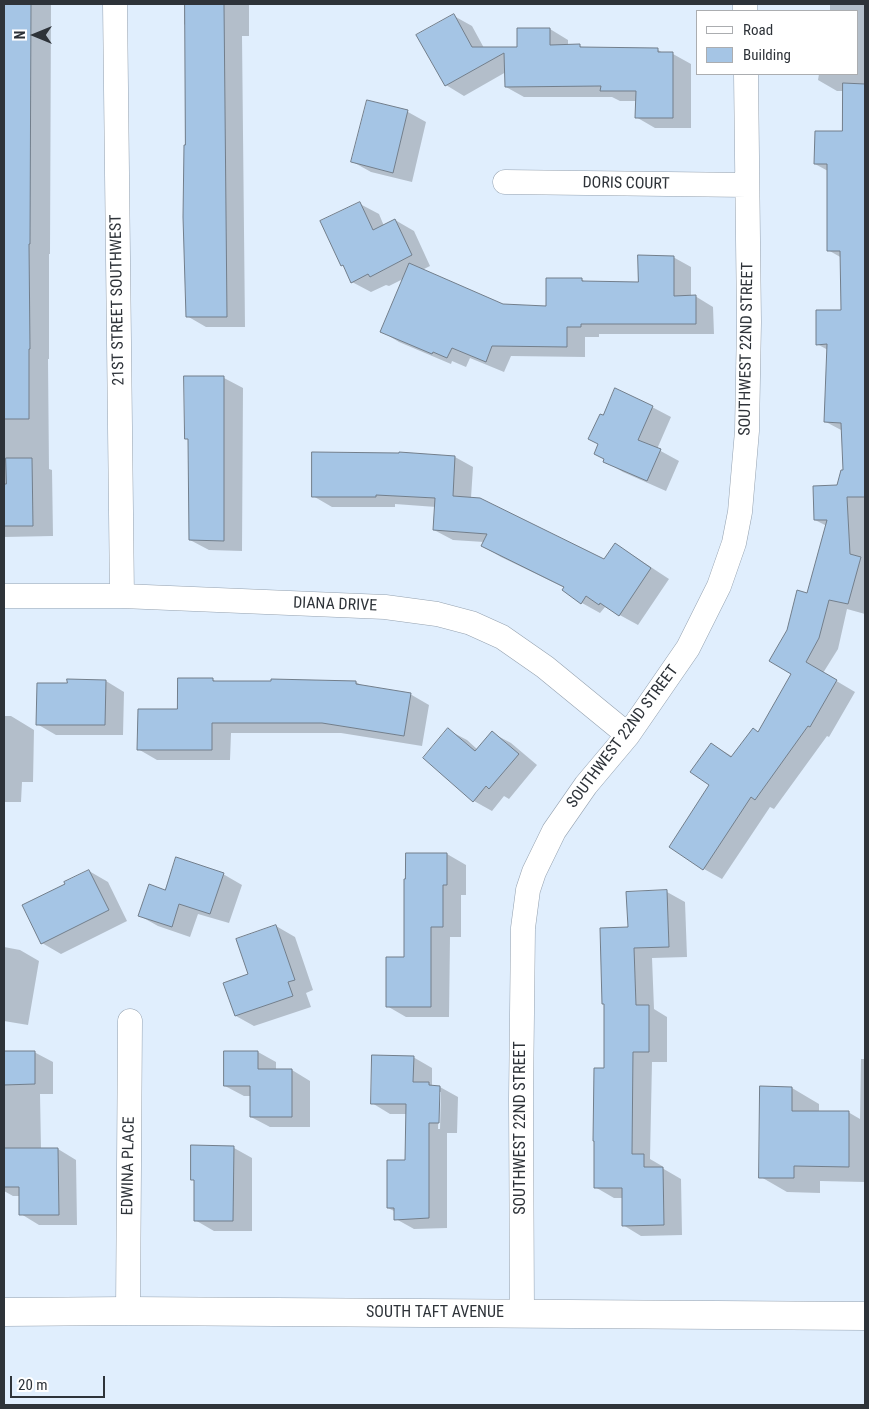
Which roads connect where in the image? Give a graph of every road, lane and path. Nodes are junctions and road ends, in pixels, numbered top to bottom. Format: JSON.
{"nodes":[{"id":1,"x":115,"y":4,"type":"edge"},
{"id":2,"x":746,"y":75,"type":"edge"},
{"id":3,"x":505,"y":182,"type":"dead end"},
{"id":4,"x":747,"y":185,"type":"junction"},
{"id":5,"x":4,"y":596,"type":"edge"},
{"id":6,"x":122,"y":596,"type":"junction"},
{"id":7,"x":628,"y":735,"type":"junction"},
{"id":8,"x":130,"y":1021,"type":"dead end"},
{"id":9,"x":128,"y":1311,"type":"junction"},
{"id":10,"x":4,"y":1312,"type":"edge"},
{"id":11,"x":522,"y":1313,"type":"junction"},
{"id":12,"x":865,"y":1316,"type":"edge"}],
"edges":[{"from":1,"to":6,"type":"street","name":"21ST STREET SOUTHWEST"},
{"from":2,"to":4,"type":"street","name":"SOUTHWEST 22ND STREET"},
{"from":3,"to":4,"type":"street","name":"DORIS COURT"},
{"from":4,"to":7,"type":"street","name":"SOUTHWEST 22ND STREET"},
{"from":5,"to":6,"type":"street","name":"DIANA DRIVE"},
{"from":6,"to":7,"type":"street","name":"DIANA DRIVE"},
{"from":7,"to":11,"type":"street","name":"SOUTHWEST 22ND STREET"},
{"from":8,"to":9,"type":"street","name":"EDWINA PLACE"},
{"from":9,"to":10,"type":"main road","name":"SOUTH TAFT AVENUE"},
{"from":9,"to":11,"type":"main road","name":"SOUTH TAFT AVENUE"},
{"from":11,"to":12,"type":"main road","name":"SOUTH TAFT AVENUE"}]}
